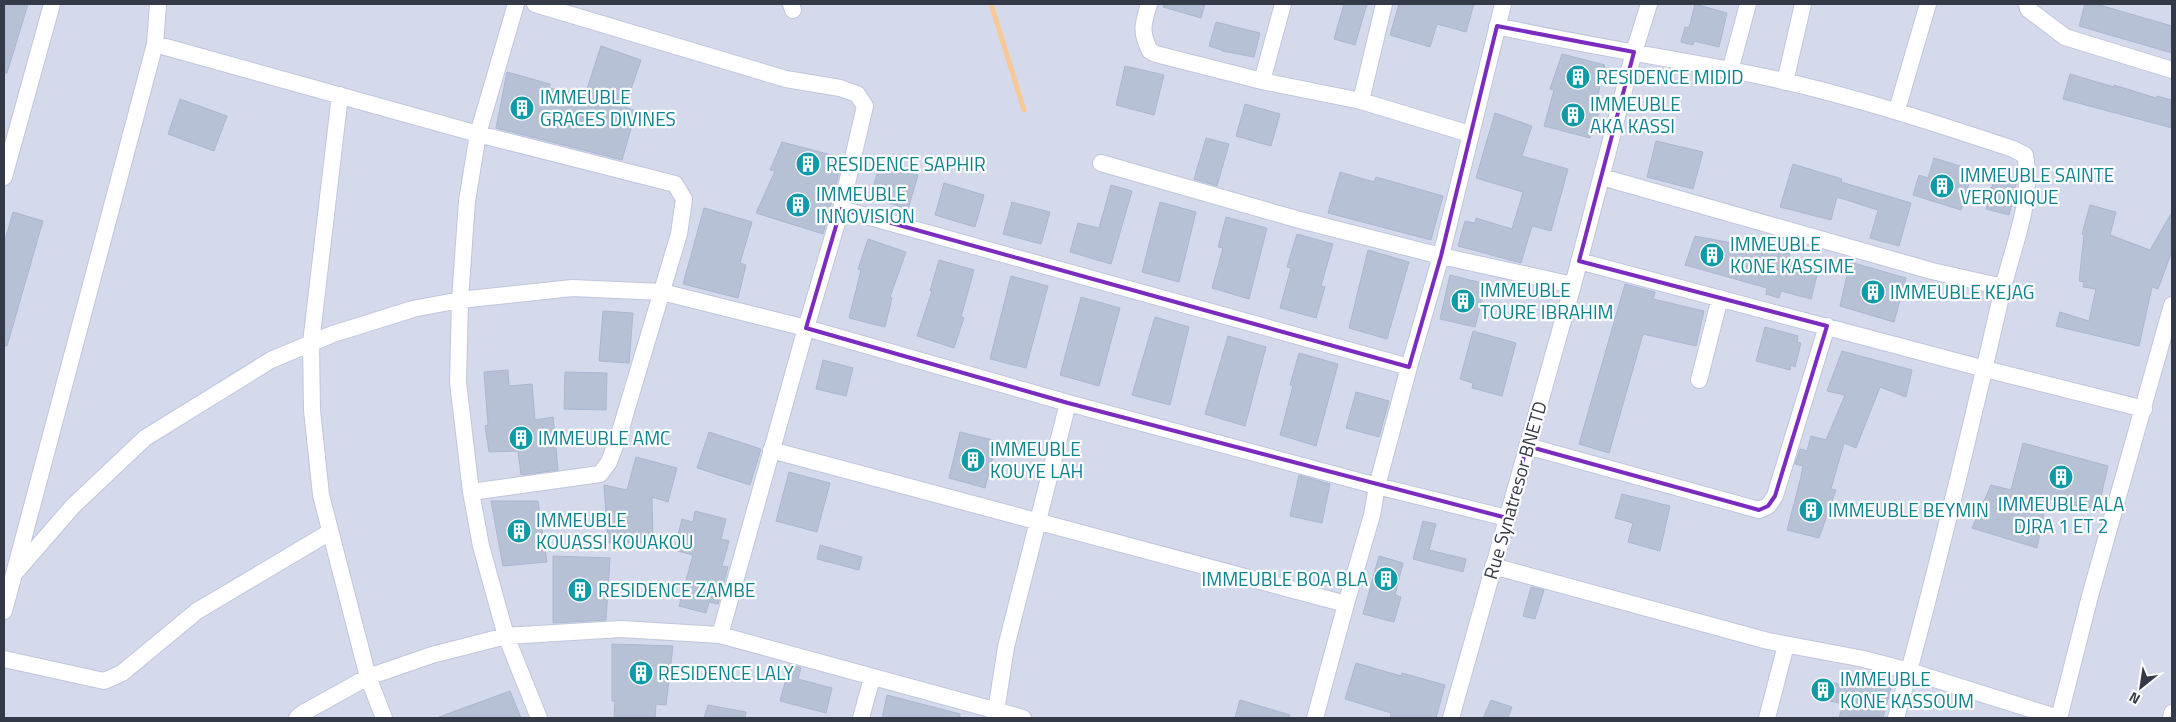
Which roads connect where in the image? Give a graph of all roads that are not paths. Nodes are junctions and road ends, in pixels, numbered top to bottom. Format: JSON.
{"nodes":[{"id":1,"x":52,"y":4,"type":"edge"},
{"id":2,"x":158,"y":4,"type":"edge"},
{"id":3,"x":516,"y":4,"type":"edge"},
{"id":4,"x":535,"y":4,"type":"edge"},
{"id":5,"x":1149,"y":4,"type":"edge"},
{"id":6,"x":1284,"y":4,"type":"edge"},
{"id":7,"x":1384,"y":4,"type":"edge"},
{"id":8,"x":1504,"y":4,"type":"edge"},
{"id":9,"x":1650,"y":4,"type":"edge"},
{"id":10,"x":1748,"y":4,"type":"edge"},
{"id":11,"x":1803,"y":4,"type":"edge"},
{"id":12,"x":1928,"y":4,"type":"edge"},
{"id":13,"x":2027,"y":4,"type":"edge"},
{"id":14,"x":1497,"y":26,"type":"junction"},
{"id":15,"x":155,"y":44,"type":"junction"},
{"id":16,"x":1634,"y":52,"type":"junction"},
{"id":17,"x":2172,"y":70,"type":"edge"},
{"id":18,"x":1730,"y":71,"type":"junction"},
{"id":19,"x":1262,"y":81,"type":"junction"},
{"id":20,"x":1784,"y":82,"type":"junction"},
{"id":21,"x":340,"y":95,"type":"junction"},
{"id":22,"x":1360,"y":100,"type":"junction"},
{"id":23,"x":1897,"y":110,"type":"junction"},
{"id":24,"x":478,"y":134,"type":"junction"},
{"id":25,"x":1470,"y":134,"type":"junction"},
{"id":26,"x":1101,"y":163,"type":"dead end"},
{"id":27,"x":4,"y":177,"type":"edge"},
{"id":28,"x":1602,"y":177,"type":"junction"},
{"id":29,"x":842,"y":209,"type":"junction"},
{"id":30,"x":1441,"y":256,"type":"junction"},
{"id":31,"x":1579,"y":261,"type":"junction"},
{"id":32,"x":1573,"y":285,"type":"junction"},
{"id":33,"x":2003,"y":287,"type":"junction"},
{"id":34,"x":662,"y":292,"type":"junction"},
{"id":35,"x":1720,"y":298,"type":"junction"},
{"id":36,"x":460,"y":300,"type":"junction"},
{"id":37,"x":2172,"y":305,"type":"edge"},
{"id":38,"x":1827,"y":326,"type":"junction"},
{"id":39,"x":806,"y":328,"type":"junction"},
{"id":40,"x":311,"y":343,"type":"junction"},
{"id":41,"x":1409,"y":367,"type":"junction"},
{"id":42,"x":1986,"y":369,"type":"junction"},
{"id":43,"x":1699,"y":380,"type":"dead end"},
{"id":44,"x":1068,"y":403,"type":"junction"},
{"id":45,"x":2144,"y":409,"type":"junction"},
{"id":46,"x":1527,"y":446,"type":"junction"},
{"id":47,"x":771,"y":450,"type":"junction"},
{"id":48,"x":1377,"y":486,"type":"junction"},
{"id":49,"x":471,"y":492,"type":"junction"},
{"id":50,"x":1507,"y":518,"type":"junction"},
{"id":51,"x":1037,"y":521,"type":"junction"},
{"id":52,"x":330,"y":532,"type":"junction"},
{"id":53,"x":1493,"y":566,"type":"junction"},
{"id":54,"x":14,"y":574,"type":"junction"},
{"id":55,"x":1346,"y":604,"type":"junction"},
{"id":56,"x":4,"y":611,"type":"edge"},
{"id":57,"x":720,"y":635,"type":"junction"},
{"id":58,"x":506,"y":636,"type":"junction"},
{"id":59,"x":1786,"y":645,"type":"junction"},
{"id":60,"x":4,"y":659,"type":"edge"},
{"id":61,"x":1909,"y":670,"type":"junction"},
{"id":62,"x":368,"y":677,"type":"junction"},
{"id":63,"x":872,"y":678,"type":"junction"},
{"id":64,"x":2172,"y":713,"type":"edge"},
{"id":65,"x":996,"y":715,"type":"edge"},
{"id":66,"x":297,"y":718,"type":"edge"},
{"id":67,"x":384,"y":718,"type":"edge"},
{"id":68,"x":538,"y":718,"type":"edge"},
{"id":69,"x":861,"y":718,"type":"edge"},
{"id":70,"x":1023,"y":718,"type":"edge"},
{"id":71,"x":1315,"y":718,"type":"edge"},
{"id":72,"x":1451,"y":718,"type":"edge"},
{"id":73,"x":1767,"y":718,"type":"edge"},
{"id":74,"x":1896,"y":718,"type":"edge"},
{"id":75,"x":2059,"y":718,"type":"edge"},
{"id":76,"x":2171,"y":718,"type":"edge"}],
"edges":[{"from":1,"to":27,"type":"street"},
{"from":2,"to":15,"type":"street"},
{"from":3,"to":24,"type":"street"},
{"from":4,"to":29,"type":"street"},
{"from":5,"to":19,"type":"street"},
{"from":6,"to":19,"type":"street"},
{"from":7,"to":22,"type":"street"},
{"from":8,"to":14,"type":"street"},
{"from":9,"to":16,"type":"street","name":"Rue Synatresor BNETD"},
{"from":10,"to":18,"type":"street"},
{"from":11,"to":20,"type":"street"},
{"from":12,"to":23,"type":"street"},
{"from":13,"to":17,"type":"street"},
{"from":14,"to":16,"type":"street"},
{"from":14,"to":25,"type":"street"},
{"from":15,"to":21,"type":"street"},
{"from":15,"to":54,"type":"street"},
{"from":16,"to":18,"type":"street"},
{"from":16,"to":28,"type":"street","name":"Rue Synatresor BNETD"},
{"from":18,"to":20,"type":"street"},
{"from":19,"to":22,"type":"street"},
{"from":20,"to":23,"type":"street"},
{"from":21,"to":24,"type":"street"},
{"from":21,"to":40,"type":"street"},
{"from":22,"to":25,"type":"street"},
{"from":23,"to":33,"type":"street"},
{"from":24,"to":34,"type":"street"},
{"from":24,"to":36,"type":"street"},
{"from":25,"to":30,"type":"street"},
{"from":26,"to":30,"type":"street"},
{"from":28,"to":31,"type":"street","name":"Rue Synatresor BNETD"},
{"from":28,"to":33,"type":"street"},
{"from":29,"to":39,"type":"street"},
{"from":29,"to":41,"type":"street"},
{"from":30,"to":32,"type":"street"},
{"from":30,"to":41,"type":"street"},
{"from":31,"to":32,"type":"street","name":"Rue Synatresor BNETD"},
{"from":31,"to":35,"type":"street"},
{"from":32,"to":46,"type":"street","name":"Rue Synatresor BNETD"},
{"from":33,"to":42,"type":"street"},
{"from":34,"to":36,"type":"street"},
{"from":34,"to":39,"type":"street"},
{"from":34,"to":49,"type":"street"},
{"from":35,"to":38,"type":"street"},
{"from":35,"to":43,"type":"street"},
{"from":36,"to":40,"type":"street"},
{"from":36,"to":49,"type":"street"},
{"from":37,"to":45,"type":"street"},
{"from":38,"to":42,"type":"street"},
{"from":38,"to":46,"type":"street"},
{"from":39,"to":44,"type":"street"},
{"from":39,"to":47,"type":"street"},
{"from":40,"to":52,"type":"street"},
{"from":40,"to":54,"type":"street"},
{"from":41,"to":48,"type":"street"},
{"from":42,"to":45,"type":"street"},
{"from":42,"to":61,"type":"street"},
{"from":44,"to":48,"type":"street"},
{"from":44,"to":51,"type":"street"},
{"from":45,"to":75,"type":"street"},
{"from":46,"to":50,"type":"street","name":"Rue Synatresor BNETD"},
{"from":47,"to":51,"type":"street"},
{"from":47,"to":57,"type":"street"},
{"from":48,"to":50,"type":"street"},
{"from":48,"to":55,"type":"street"},
{"from":49,"to":58,"type":"street"},
{"from":50,"to":53,"type":"street","name":"Rue Synatresor BNETD"},
{"from":51,"to":55,"type":"street"},
{"from":51,"to":65,"type":"street"},
{"from":52,"to":60,"type":"street"},
{"from":52,"to":62,"type":"street"},
{"from":53,"to":59,"type":"street"},
{"from":53,"to":72,"type":"street","name":"Rue Synatresor BNETD"},
{"from":54,"to":56,"type":"street"},
{"from":55,"to":71,"type":"street"},
{"from":57,"to":58,"type":"street"},
{"from":57,"to":63,"type":"street"},
{"from":58,"to":62,"type":"street"},
{"from":58,"to":68,"type":"street"},
{"from":59,"to":61,"type":"street"},
{"from":59,"to":73,"type":"street"},
{"from":61,"to":74,"type":"street"},
{"from":61,"to":75,"type":"street"},
{"from":62,"to":66,"type":"street"},
{"from":62,"to":67,"type":"street"},
{"from":63,"to":65,"type":"street"},
{"from":63,"to":69,"type":"street"},
{"from":64,"to":76,"type":"street"},
{"from":65,"to":70,"type":"street"}]}
